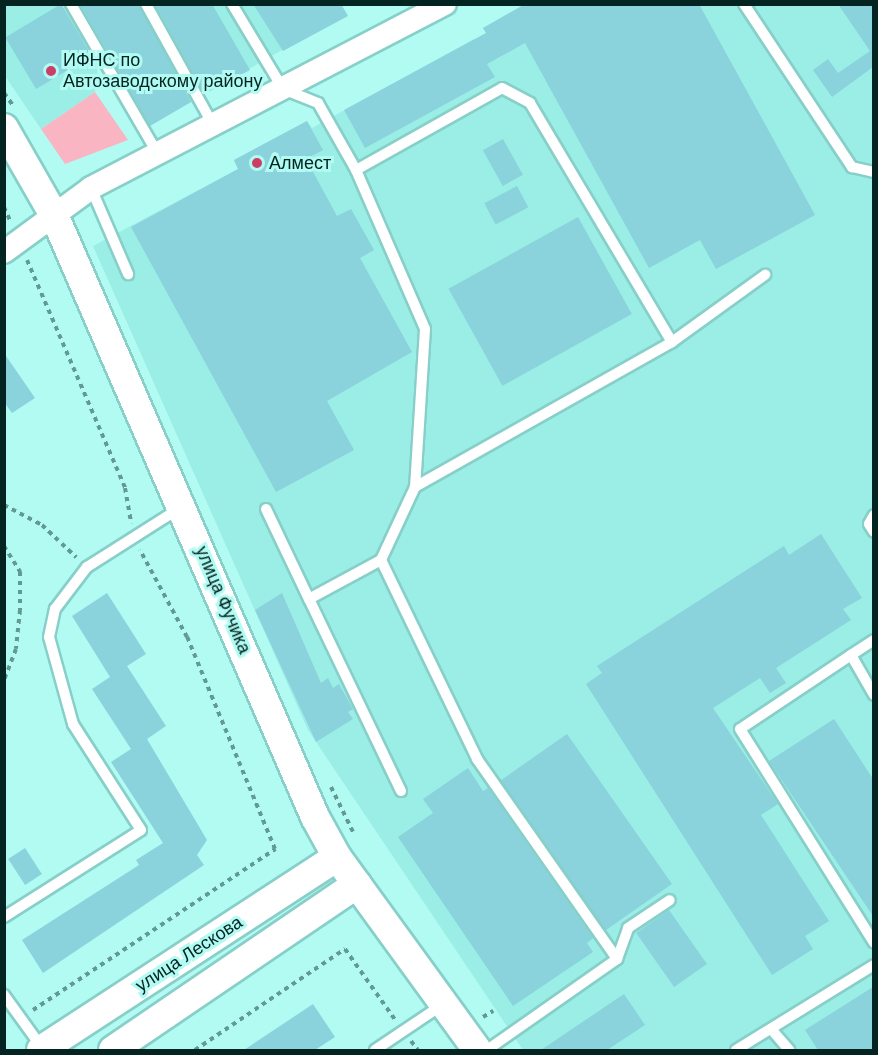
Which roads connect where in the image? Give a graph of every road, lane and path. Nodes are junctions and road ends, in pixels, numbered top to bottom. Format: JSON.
{"nodes":[{"id":1,"x":71,"y":4,"type":"edge"},
{"id":2,"x":146,"y":4,"type":"edge"},
{"id":3,"x":232,"y":4,"type":"edge"},
{"id":4,"x":445,"y":4,"type":"edge"},
{"id":5,"x":760,"y":4,"type":"edge"},
{"id":6,"x":747,"y":8,"type":"edge"},
{"id":7,"x":283,"y":89,"type":"junction"},
{"id":8,"x":213,"y":125,"type":"junction"},
{"id":9,"x":4,"y":128,"type":"edge"},
{"id":10,"x":158,"y":154,"type":"junction"},
{"id":11,"x":356,"y":170,"type":"junction"},
{"id":12,"x":873,"y":172,"type":"edge"},
{"id":13,"x":91,"y":188,"type":"junction"},
{"id":14,"x":55,"y":217,"type":"junction"},
{"id":15,"x":4,"y":252,"type":"edge"},
{"id":16,"x":128,"y":274,"type":"dead end"},
{"id":17,"x":765,"y":275,"type":"dead end"},
{"id":18,"x":672,"y":342,"type":"junction"},
{"id":19,"x":415,"y":487,"type":"junction"},
{"id":20,"x":4,"y":505,"type":"edge"},
{"id":21,"x":183,"y":506,"type":"junction"},
{"id":22,"x":266,"y":509,"type":"dead end"},
{"id":23,"x":873,"y":515,"type":"edge"},
{"id":24,"x":873,"y":532,"type":"edge"},
{"id":25,"x":4,"y":546,"type":"edge"},
{"id":26,"x":381,"y":560,"type":"junction"},
{"id":27,"x":87,"y":567,"type":"junction"},
{"id":28,"x":309,"y":599,"type":"junction"},
{"id":29,"x":873,"y":640,"type":"edge"},
{"id":30,"x":851,"y":655,"type":"junction"},
{"id":31,"x":4,"y":680,"type":"edge"},
{"id":32,"x":873,"y":695,"type":"edge"},
{"id":33,"x":328,"y":782,"type":"dead end"},
{"id":34,"x":401,"y":791,"type":"dead end"},
{"id":35,"x":275,"y":849,"type":"dead end"},
{"id":36,"x":347,"y":849,"type":"junction"},
{"id":37,"x":357,"y":884,"type":"junction"},
{"id":38,"x":670,"y":900,"type":"dead end"},
{"id":39,"x":4,"y":917,"type":"edge"},
{"id":40,"x":873,"y":943,"type":"edge"},
{"id":41,"x":617,"y":959,"type":"junction"},
{"id":42,"x":873,"y":964,"type":"edge"},
{"id":43,"x":4,"y":995,"type":"edge"},
{"id":44,"x":443,"y":1004,"type":"junction"},
{"id":45,"x":476,"y":1009,"type":"dead end"},
{"id":46,"x":494,"y":1011,"type":"dead end"},
{"id":47,"x":21,"y":1018,"type":"junction"},
{"id":48,"x":482,"y":1018,"type":"junction"},
{"id":49,"x":771,"y":1029,"type":"junction"},
{"id":50,"x":404,"y":1031,"type":"junction"},
{"id":51,"x":489,"y":1046,"type":"edge"},
{"id":52,"x":42,"y":1050,"type":"edge"},
{"id":53,"x":113,"y":1050,"type":"edge"},
{"id":54,"x":195,"y":1050,"type":"edge"},
{"id":55,"x":375,"y":1050,"type":"edge"},
{"id":56,"x":418,"y":1050,"type":"edge"},
{"id":57,"x":487,"y":1050,"type":"edge"},
{"id":58,"x":736,"y":1050,"type":"edge"},
{"id":59,"x":789,"y":1050,"type":"edge"}],
"edges":[{"from":1,"to":10,"type":"lane"},
{"from":2,"to":8,"type":"lane"},
{"from":3,"to":7,"type":"lane"},
{"from":4,"to":7,"type":"street"},
{"from":5,"to":6,"type":"lane"},
{"from":6,"to":12,"type":"lane"},
{"from":7,"to":8,"type":"street"},
{"from":7,"to":11,"type":"lane"},
{"from":8,"to":10,"type":"street"},
{"from":9,"to":14,"type":"street","name":"улица Фучика"},
{"from":10,"to":13,"type":"street"},
{"from":11,"to":18,"type":"lane"},
{"from":11,"to":19,"type":"lane"},
{"from":13,"to":14,"type":"street"},
{"from":13,"to":16,"type":"lane"},
{"from":14,"to":15,"type":"street"},
{"from":14,"to":21,"type":"street","name":"улица Фучика"},
{"from":17,"to":18,"type":"lane"},
{"from":18,"to":19,"type":"lane"},
{"from":19,"to":26,"type":"lane"},
{"from":20,"to":27,"type":"path"},
{"from":21,"to":27,"type":"lane"},
{"from":21,"to":36,"type":"street","name":"улица Фучика"},
{"from":22,"to":28,"type":"lane"},
{"from":23,"to":24,"type":"lane"},
{"from":25,"to":31,"type":"path"},
{"from":26,"to":28,"type":"lane"},
{"from":26,"to":41,"type":"lane"},
{"from":27,"to":39,"type":"lane"},
{"from":28,"to":34,"type":"lane"},
{"from":29,"to":30,"type":"lane"},
{"from":30,"to":32,"type":"lane"},
{"from":30,"to":40,"type":"lane"},
{"from":33,"to":36,"type":"path"},
{"from":35,"to":47,"type":"path"},
{"from":36,"to":37,"type":"street","name":"улица Фучика"},
{"from":36,"to":52,"type":"street","name":"улица Лескова"},
{"from":37,"to":44,"type":"street","name":"улица Фучика"},
{"from":37,"to":53,"type":"street","name":"улица Лескова"},
{"from":38,"to":41,"type":"lane"},
{"from":41,"to":51,"type":"lane"},
{"from":42,"to":49,"type":"lane"},
{"from":43,"to":47,"type":"lane"},
{"from":44,"to":50,"type":"lane"},
{"from":44,"to":51,"type":"street","name":"улица Фучика"},
{"from":45,"to":48,"type":"path"},
{"from":46,"to":48,"type":"path"},
{"from":47,"to":52,"type":"lane"},
{"from":48,"to":51,"type":"path"},
{"from":49,"to":58,"type":"lane"},
{"from":49,"to":59,"type":"lane"},
{"from":50,"to":54,"type":"path"},
{"from":50,"to":55,"type":"lane"},
{"from":50,"to":56,"type":"path"},
{"from":51,"to":57,"type":"lane"}]}
